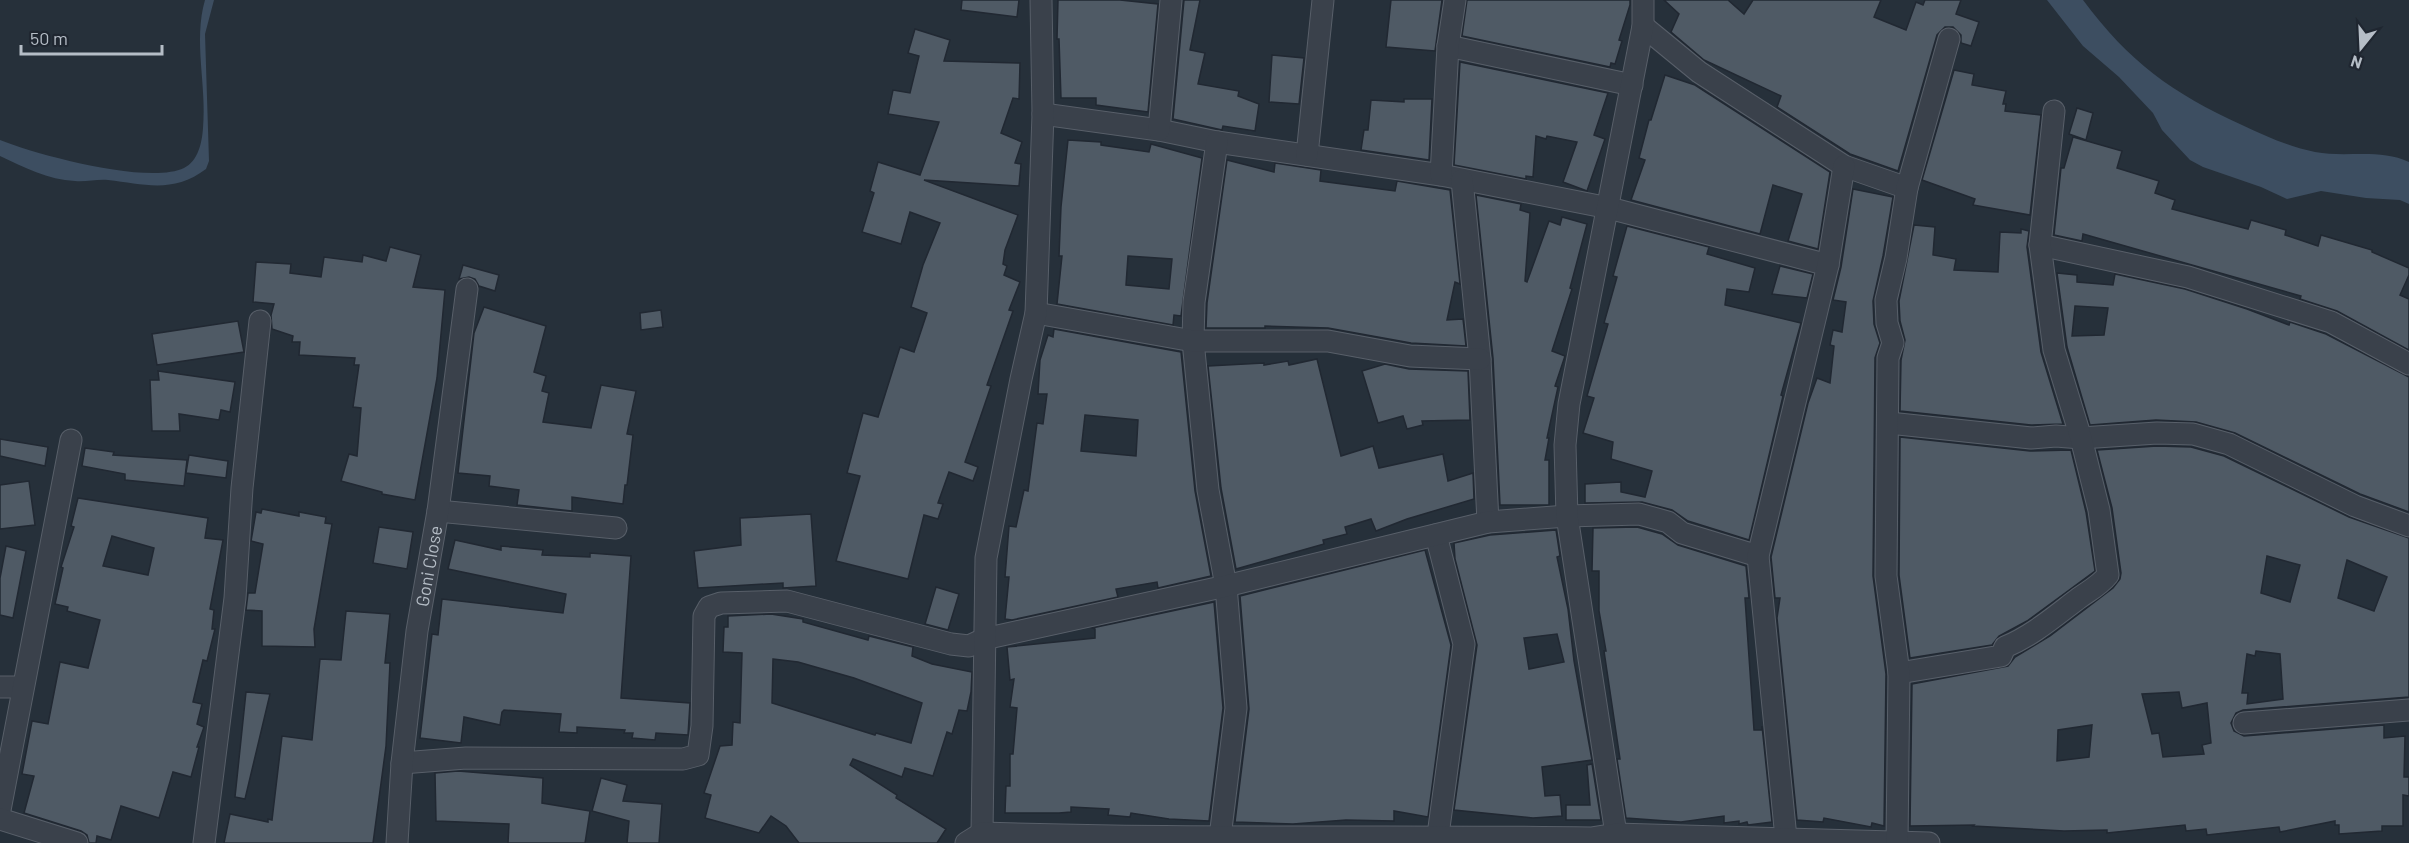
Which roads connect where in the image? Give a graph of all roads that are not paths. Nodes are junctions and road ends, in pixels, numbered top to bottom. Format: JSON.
{"nodes":[{"id":1,"x":1041,"y":0,"type":"edge"},
{"id":2,"x":1172,"y":0,"type":"edge"},
{"id":3,"x":1323,"y":0,"type":"edge"},
{"id":4,"x":1455,"y":0,"type":"edge"},
{"id":5,"x":1642,"y":0,"type":"edge"},
{"id":6,"x":1643,"y":27,"type":"junction"},
{"id":7,"x":1949,"y":39,"type":"dead end"},
{"id":8,"x":1448,"y":46,"type":"junction"},
{"id":9,"x":1632,"y":85,"type":"junction"},
{"id":10,"x":2054,"y":111,"type":"dead end"},
{"id":11,"x":1042,"y":114,"type":"junction"},
{"id":12,"x":1159,"y":130,"type":"junction"},
{"id":13,"x":1217,"y":142,"type":"junction"},
{"id":14,"x":1307,"y":155,"type":"junction"},
{"id":15,"x":1844,"y":166,"type":"junction"},
{"id":16,"x":1441,"y":175,"type":"junction"},
{"id":17,"x":1462,"y":180,"type":"junction"},
{"id":18,"x":1907,"y":188,"type":"junction"},
{"id":19,"x":1609,"y":208,"type":"junction"},
{"id":20,"x":2040,"y":245,"type":"junction"},
{"id":21,"x":1828,"y":265,"type":"junction"},
{"id":22,"x":467,"y":289,"type":"dead end"},
{"id":23,"x":1036,"y":313,"type":"junction"},
{"id":24,"x":260,"y":321,"type":"dead end"},
{"id":25,"x":1193,"y":341,"type":"junction"},
{"id":26,"x":1480,"y":359,"type":"junction"},
{"id":27,"x":2409,"y":364,"type":"edge"},
{"id":28,"x":1889,"y":423,"type":"junction"},
{"id":29,"x":2081,"y":438,"type":"junction"},
{"id":30,"x":70,"y":440,"type":"dead end"},
{"id":31,"x":438,"y":512,"type":"junction"},
{"id":32,"x":1568,"y":516,"type":"junction"},
{"id":33,"x":1488,"y":522,"type":"junction"},
{"id":34,"x":2409,"y":526,"type":"edge"},
{"id":35,"x":616,"y":528,"type":"dead end"},
{"id":36,"x":1436,"y":535,"type":"junction"},
{"id":37,"x":1758,"y":556,"type":"junction"},
{"id":38,"x":1226,"y":586,"type":"junction"},
{"id":39,"x":984,"y":639,"type":"junction"},
{"id":40,"x":1899,"y":673,"type":"junction"},
{"id":41,"x":0,"y":687,"type":"edge"},
{"id":42,"x":22,"y":687,"type":"junction"},
{"id":43,"x":2409,"y":710,"type":"edge"},
{"id":44,"x":2244,"y":723,"type":"dead end"},
{"id":45,"x":402,"y":763,"type":"junction"},
{"id":46,"x":0,"y":810,"type":"edge"},
{"id":47,"x":0,"y":819,"type":"edge"},
{"id":48,"x":1616,"y":834,"type":"junction"},
{"id":49,"x":1438,"y":836,"type":"junction"},
{"id":50,"x":1220,"y":837,"type":"junction"},
{"id":51,"x":974,"y":838,"type":"edge"},
{"id":52,"x":1786,"y":838,"type":"junction"},
{"id":53,"x":1022,"y":839,"type":"edge"},
{"id":54,"x":1107,"y":839,"type":"edge"},
{"id":55,"x":1286,"y":840,"type":"edge"},
{"id":56,"x":1592,"y":840,"type":"edge"},
{"id":57,"x":77,"y":843,"type":"edge"},
{"id":58,"x":204,"y":843,"type":"edge"},
{"id":59,"x":397,"y":843,"type":"edge"},
{"id":60,"x":1897,"y":843,"type":"edge"},
{"id":61,"x":1929,"y":843,"type":"edge"}],
"edges":[{"from":1,"to":11,"type":"street"},
{"from":2,"to":12,"type":"street"},
{"from":3,"to":14,"type":"street"},
{"from":4,"to":8,"type":"street"},
{"from":5,"to":6,"type":"street"},
{"from":6,"to":9,"type":"street"},
{"from":6,"to":15,"type":"street"},
{"from":7,"to":18,"type":"street"},
{"from":8,"to":9,"type":"street"},
{"from":8,"to":16,"type":"street"},
{"from":9,"to":19,"type":"street"},
{"from":10,"to":20,"type":"street"},
{"from":11,"to":12,"type":"street"},
{"from":11,"to":23,"type":"street"},
{"from":12,"to":13,"type":"street"},
{"from":13,"to":14,"type":"street"},
{"from":13,"to":25,"type":"street"},
{"from":14,"to":16,"type":"street"},
{"from":15,"to":18,"type":"street"},
{"from":15,"to":21,"type":"street"},
{"from":16,"to":17,"type":"street"},
{"from":17,"to":19,"type":"street"},
{"from":17,"to":26,"type":"street"},
{"from":18,"to":28,"type":"street"},
{"from":19,"to":21,"type":"street"},
{"from":19,"to":32,"type":"street"},
{"from":20,"to":27,"type":"street"},
{"from":20,"to":29,"type":"street"},
{"from":21,"to":37,"type":"street"},
{"from":22,"to":31,"type":"street","name":"Goni Close"},
{"from":23,"to":25,"type":"street"},
{"from":23,"to":39,"type":"street"},
{"from":24,"to":58,"type":"street"},
{"from":25,"to":26,"type":"street"},
{"from":25,"to":38,"type":"street"},
{"from":26,"to":33,"type":"street"},
{"from":28,"to":29,"type":"street"},
{"from":28,"to":40,"type":"street"},
{"from":29,"to":34,"type":"street"},
{"from":29,"to":40,"type":"street"},
{"from":30,"to":42,"type":"street"},
{"from":31,"to":35,"type":"street"},
{"from":31,"to":45,"type":"street","name":"Goni Close"},
{"from":32,"to":33,"type":"street"},
{"from":32,"to":37,"type":"street"},
{"from":32,"to":48,"type":"street"},
{"from":33,"to":36,"type":"street"},
{"from":36,"to":38,"type":"street"},
{"from":36,"to":49,"type":"street"},
{"from":37,"to":52,"type":"street"},
{"from":38,"to":39,"type":"street"},
{"from":38,"to":50,"type":"street"},
{"from":39,"to":45,"type":"street"},
{"from":39,"to":51,"type":"street"},
{"from":40,"to":60,"type":"street"},
{"from":41,"to":42,"type":"street"},
{"from":42,"to":46,"type":"street"},
{"from":43,"to":44,"type":"street"},
{"from":45,"to":59,"type":"street","name":"Goni Close"},
{"from":47,"to":57,"type":"street"},
{"from":48,"to":52,"type":"street"},
{"from":48,"to":56,"type":"street"},
{"from":49,"to":55,"type":"street"},
{"from":49,"to":56,"type":"street"},
{"from":50,"to":54,"type":"street"},
{"from":50,"to":55,"type":"street"},
{"from":51,"to":53,"type":"street"},
{"from":52,"to":60,"type":"street"},
{"from":53,"to":54,"type":"street"},
{"from":60,"to":61,"type":"street"}]}
